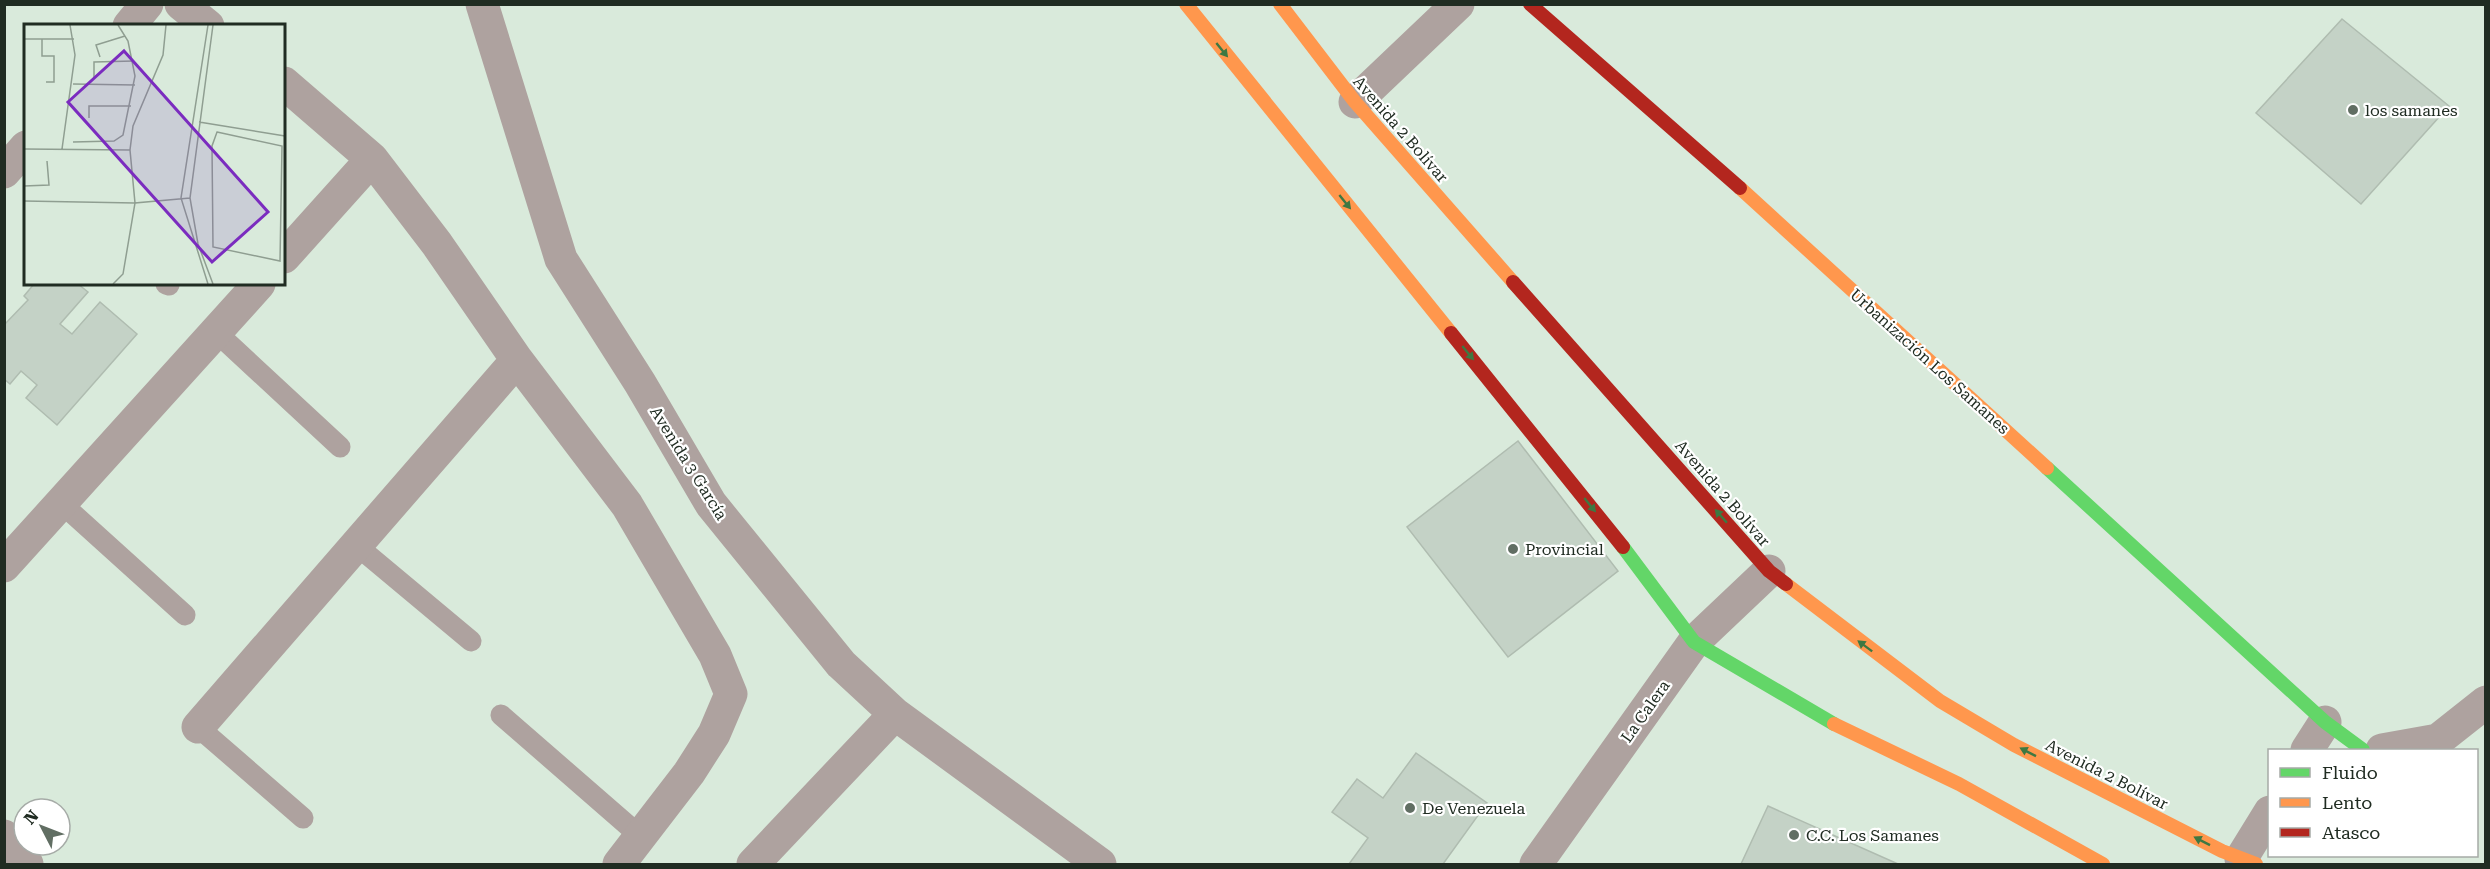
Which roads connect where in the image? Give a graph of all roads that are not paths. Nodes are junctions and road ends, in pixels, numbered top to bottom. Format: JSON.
{"nodes":[{"id":1,"x":147,"y":4,"type":"edge"},
{"id":2,"x":181,"y":4,"type":"edge"},
{"id":3,"x":482,"y":4,"type":"edge"},
{"id":4,"x":1186,"y":4,"type":"edge"},
{"id":5,"x":1280,"y":4,"type":"edge"},
{"id":6,"x":1458,"y":4,"type":"edge"},
{"id":7,"x":1530,"y":4,"type":"edge"},
{"id":8,"x":131,"y":24,"type":"edge"},
{"id":9,"x":206,"y":24,"type":"edge"},
{"id":10,"x":285,"y":84,"type":"edge"},
{"id":11,"x":1355,"y":102,"type":"junction"},
{"id":12,"x":372,"y":159,"type":"junction"},
{"id":13,"x":285,"y":256,"type":"edge"},
{"id":14,"x":258,"y":285,"type":"edge"},
{"id":15,"x":216,"y":332,"type":"junction"},
{"id":16,"x":517,"y":360,"type":"junction"},
{"id":17,"x":340,"y":447,"type":"dead end"},
{"id":18,"x":61,"y":503,"type":"junction"},
{"id":19,"x":356,"y":545,"type":"junction"},
{"id":20,"x":4,"y":566,"type":"edge"},
{"id":21,"x":1769,"y":571,"type":"junction"},
{"id":22,"x":185,"y":615,"type":"dead end"},
{"id":23,"x":471,"y":641,"type":"dead end"},
{"id":24,"x":1694,"y":642,"type":"junction"},
{"id":25,"x":2486,"y":702,"type":"edge"},
{"id":26,"x":895,"y":714,"type":"junction"},
{"id":27,"x":501,"y":715,"type":"dead end"},
{"id":28,"x":2325,"y":722,"type":"junction"},
{"id":29,"x":198,"y":727,"type":"joint"},
{"id":30,"x":2308,"y":749,"type":"edge"},
{"id":31,"x":2362,"y":749,"type":"edge"},
{"id":32,"x":2388,"y":749,"type":"edge"},
{"id":33,"x":2268,"y":817,"type":"edge"},
{"id":34,"x":303,"y":818,"type":"dead end"},
{"id":35,"x":4,"y":836,"type":"edge"},
{"id":36,"x":640,"y":836,"type":"junction"},
{"id":37,"x":2248,"y":862,"type":"edge"},
{"id":38,"x":27,"y":864,"type":"edge"},
{"id":39,"x":619,"y":864,"type":"edge"},
{"id":40,"x":753,"y":864,"type":"edge"},
{"id":41,"x":1100,"y":864,"type":"edge"},
{"id":42,"x":1536,"y":864,"type":"edge"},
{"id":43,"x":2103,"y":864,"type":"edge"}],
"edges":[{"from":1,"to":8,"type":"street"},
{"from":2,"to":9,"type":"street"},
{"from":3,"to":26,"type":"street","name":"Avenida 3 García"},
{"from":4,"to":24,"type":"street","one_way":true},
{"from":5,"to":11,"type":"street","name":"Avenida 2 Bolívar"},
{"from":6,"to":11,"type":"street"},
{"from":7,"to":28,"type":"street","name":"Urbanización Los Samanes"},
{"from":10,"to":12,"type":"street"},
{"from":21,"to":11,"type":"street","name":"Avenida 2 Bolívar","one_way":true},
{"from":12,"to":13,"type":"street"},
{"from":12,"to":16,"type":"street"},
{"from":14,"to":15,"type":"street"},
{"from":15,"to":17,"type":"lane"},
{"from":15,"to":18,"type":"street"},
{"from":16,"to":19,"type":"street"},
{"from":16,"to":36,"type":"street"},
{"from":18,"to":20,"type":"street"},
{"from":18,"to":22,"type":"lane"},
{"from":19,"to":23,"type":"lane"},
{"from":19,"to":29,"type":"street"},
{"from":21,"to":24,"type":"street","name":"La Calera"},
{"from":37,"to":21,"type":"street","name":"Avenida 2 Bolívar","one_way":true},
{"from":24,"to":42,"type":"street","name":"La Calera"},
{"from":24,"to":43,"type":"street"},
{"from":25,"to":32,"type":"street"},
{"from":26,"to":40,"type":"street"},
{"from":26,"to":41,"type":"street","name":"Avenida 3 García"},
{"from":27,"to":36,"type":"lane"},
{"from":28,"to":30,"type":"street"},
{"from":28,"to":31,"type":"street","name":"Urbanización Los Samanes"},
{"from":29,"to":34,"type":"lane"},
{"from":33,"to":37,"type":"street"},
{"from":35,"to":38,"type":"street"},
{"from":36,"to":39,"type":"street"}]}
